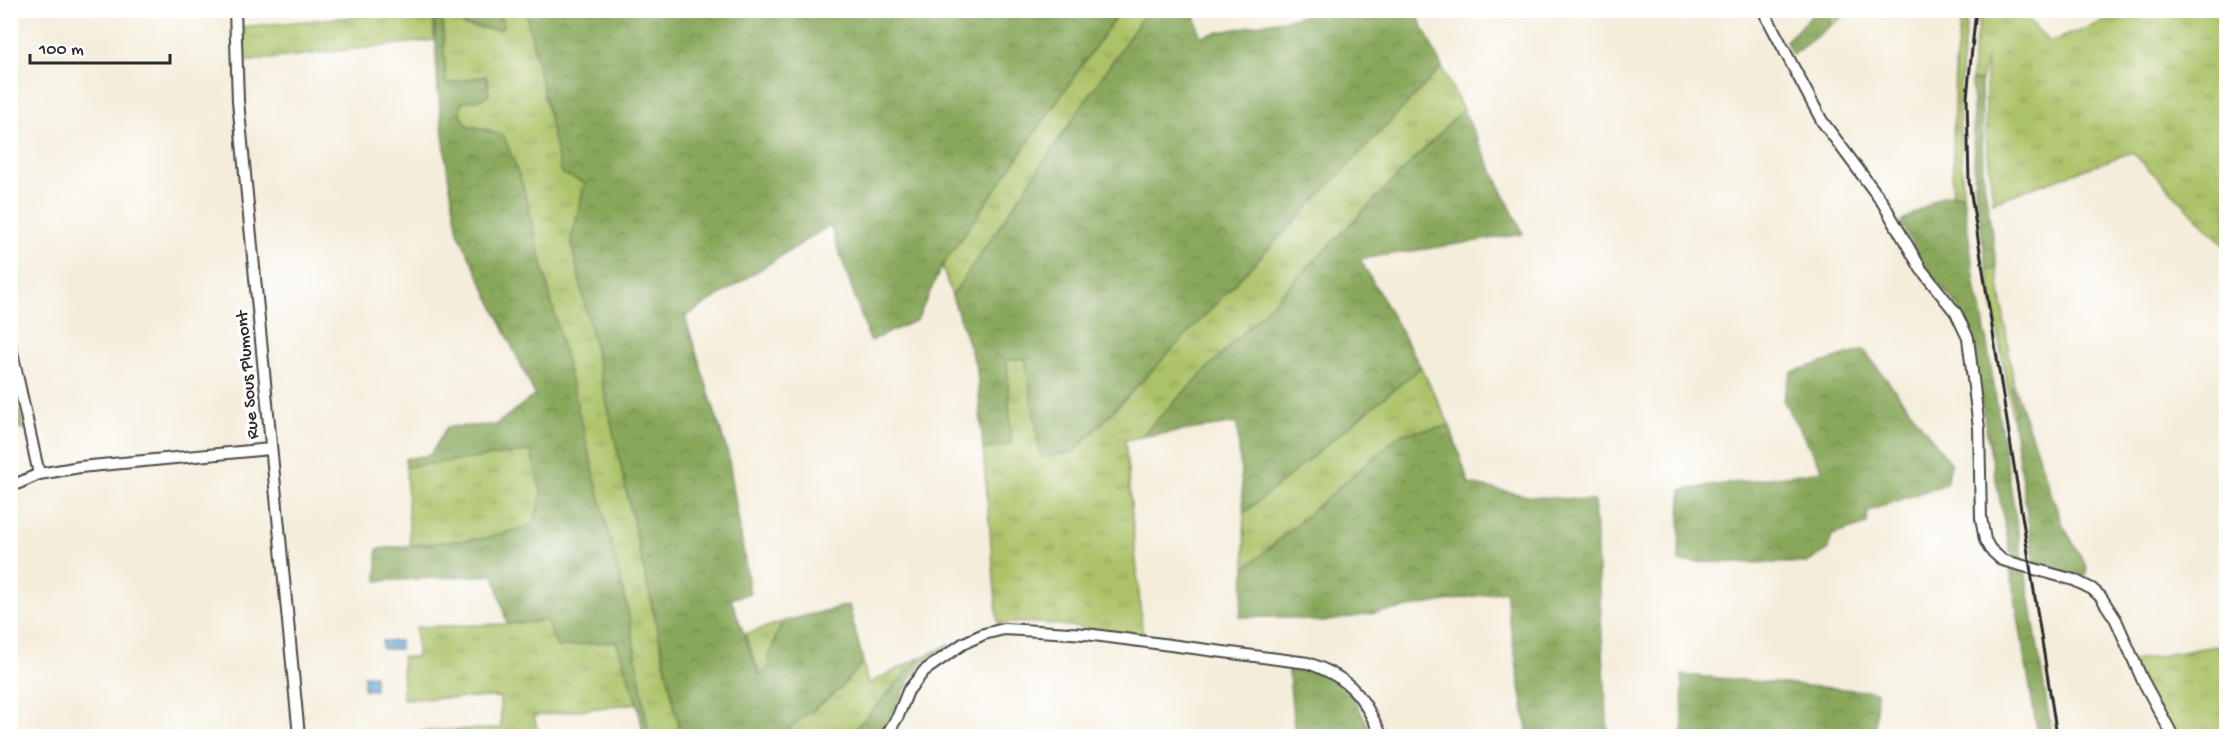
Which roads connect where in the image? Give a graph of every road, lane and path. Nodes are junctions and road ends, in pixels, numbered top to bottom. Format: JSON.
{"nodes":[{"id":1,"x":236,"y":10,"type":"edge"},
{"id":2,"x":1762,"y":10,"type":"edge"},
{"id":3,"x":10,"y":343,"type":"edge"},
{"id":4,"x":270,"y":448,"type":"junction"},
{"id":5,"x":39,"y":474,"type":"junction"},
{"id":6,"x":10,"y":487,"type":"edge"},
{"id":7,"x":298,"y":736,"type":"edge"},
{"id":8,"x":886,"y":736,"type":"edge"},
{"id":9,"x":1382,"y":736,"type":"edge"},
{"id":10,"x":2173,"y":736,"type":"edge"}],
"edges":[{"from":1,"to":4,"type":"street","name":"Rue Sous Plumont"},
{"from":2,"to":10,"type":"street"},
{"from":3,"to":5,"type":"street"},
{"from":4,"to":5,"type":"street"},
{"from":4,"to":7,"type":"street","name":"Rue Sous Plumont"},
{"from":5,"to":6,"type":"street"},
{"from":8,"to":9,"type":"street"}]}
